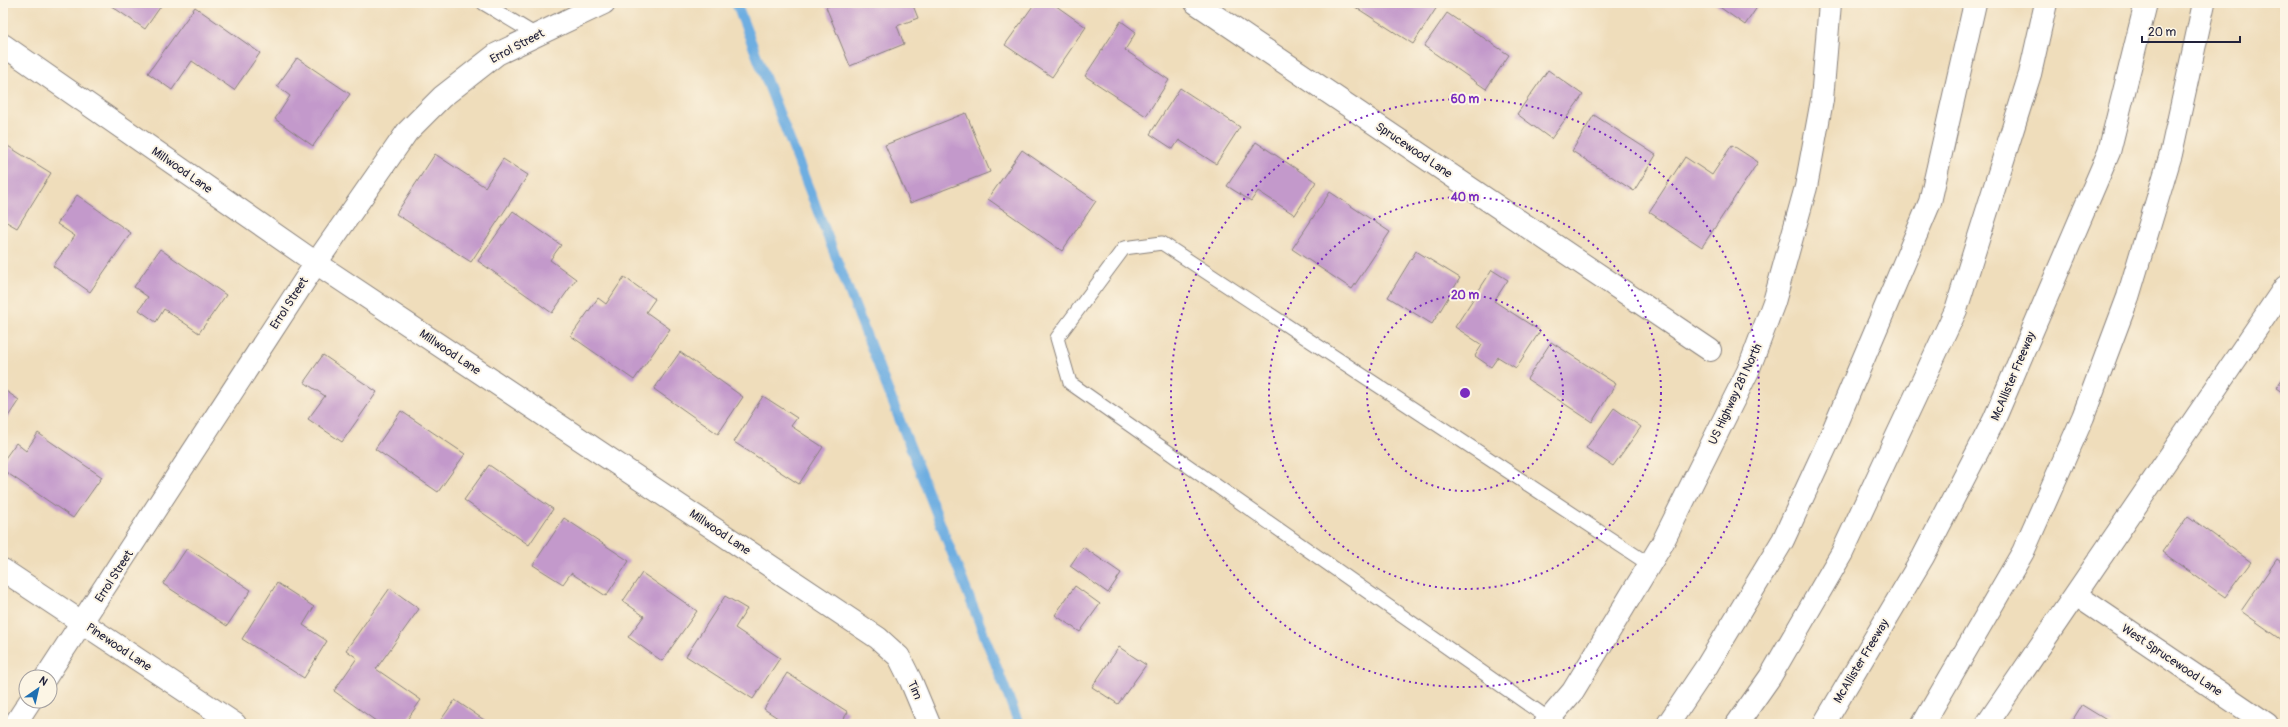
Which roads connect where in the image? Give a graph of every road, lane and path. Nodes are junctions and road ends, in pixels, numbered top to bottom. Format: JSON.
{"nodes":[{"id":1,"x":484,"y":3,"type":"edge"},
{"id":2,"x":604,"y":3,"type":"edge"},
{"id":3,"x":1196,"y":3,"type":"edge"},
{"id":4,"x":1830,"y":3,"type":"edge"},
{"id":5,"x":1975,"y":3,"type":"edge"},
{"id":6,"x":2046,"y":3,"type":"edge"},
{"id":7,"x":2146,"y":3,"type":"edge"},
{"id":8,"x":2204,"y":3,"type":"edge"},
{"id":9,"x":536,"y":35,"type":"junction"},
{"id":10,"x":3,"y":45,"type":"edge"},
{"id":11,"x":316,"y":263,"type":"junction"},
{"id":12,"x":2285,"y":287,"type":"edge"},
{"id":13,"x":1710,"y":350,"type":"dead end"},
{"id":14,"x":1650,"y":565,"type":"junction"},
{"id":15,"x":3,"y":570,"type":"edge"},
{"id":16,"x":2076,"y":595,"type":"junction"},
{"id":17,"x":83,"y":623,"type":"junction"},
{"id":18,"x":899,"y":657,"type":"joint"},
{"id":19,"x":51,"y":669,"type":"edge"},
{"id":20,"x":25,"y":709,"type":"edge"},
{"id":21,"x":1547,"y":722,"type":"edge"},
{"id":22,"x":15,"y":724,"type":"edge"},
{"id":23,"x":235,"y":724,"type":"edge"},
{"id":24,"x":928,"y":724,"type":"edge"},
{"id":25,"x":1668,"y":724,"type":"edge"},
{"id":26,"x":1737,"y":724,"type":"edge"},
{"id":27,"x":1824,"y":724,"type":"edge"},
{"id":28,"x":1923,"y":724,"type":"edge"},
{"id":29,"x":1987,"y":724,"type":"edge"},
{"id":30,"x":2267,"y":724,"type":"edge"}],
"edges":[{"from":1,"to":9,"type":"lane"},
{"from":2,"to":9,"type":"main road","name":"Errol Street"},
{"from":3,"to":13,"type":"main road","name":"Sprucewood Lane"},
{"from":4,"to":14,"type":"main road","name":"US Highway 281 North"},
{"from":5,"to":25,"type":"main road"},
{"from":6,"to":26,"type":"main road"},
{"from":7,"to":27,"type":"main road","name":"McAllister Freeway"},
{"from":8,"to":28,"type":"main road"},
{"from":9,"to":11,"type":"main road","name":"Errol Street"},
{"from":10,"to":11,"type":"main road","name":"Millwood Lane"},
{"from":11,"to":17,"type":"main road","name":"Errol Street"},
{"from":11,"to":18,"type":"main road","name":"Millwood Lane"},
{"from":12,"to":16,"type":"main road"},
{"from":14,"to":21,"type":"main road","name":"US Highway 281 North"},
{"from":14,"to":21,"type":"lane"},
{"from":15,"to":17,"type":"main road","name":"Pinewood Lane"},
{"from":16,"to":29,"type":"main road"},
{"from":16,"to":30,"type":"main road","name":"West Sprucewood Lane"},
{"from":17,"to":19,"type":"main road","name":"Errol Street"},
{"from":17,"to":23,"type":"main road","name":"Pinewood Lane"},
{"from":18,"to":24,"type":"main road","name":"Tim"},
{"from":20,"to":22,"type":"main road"}]}
